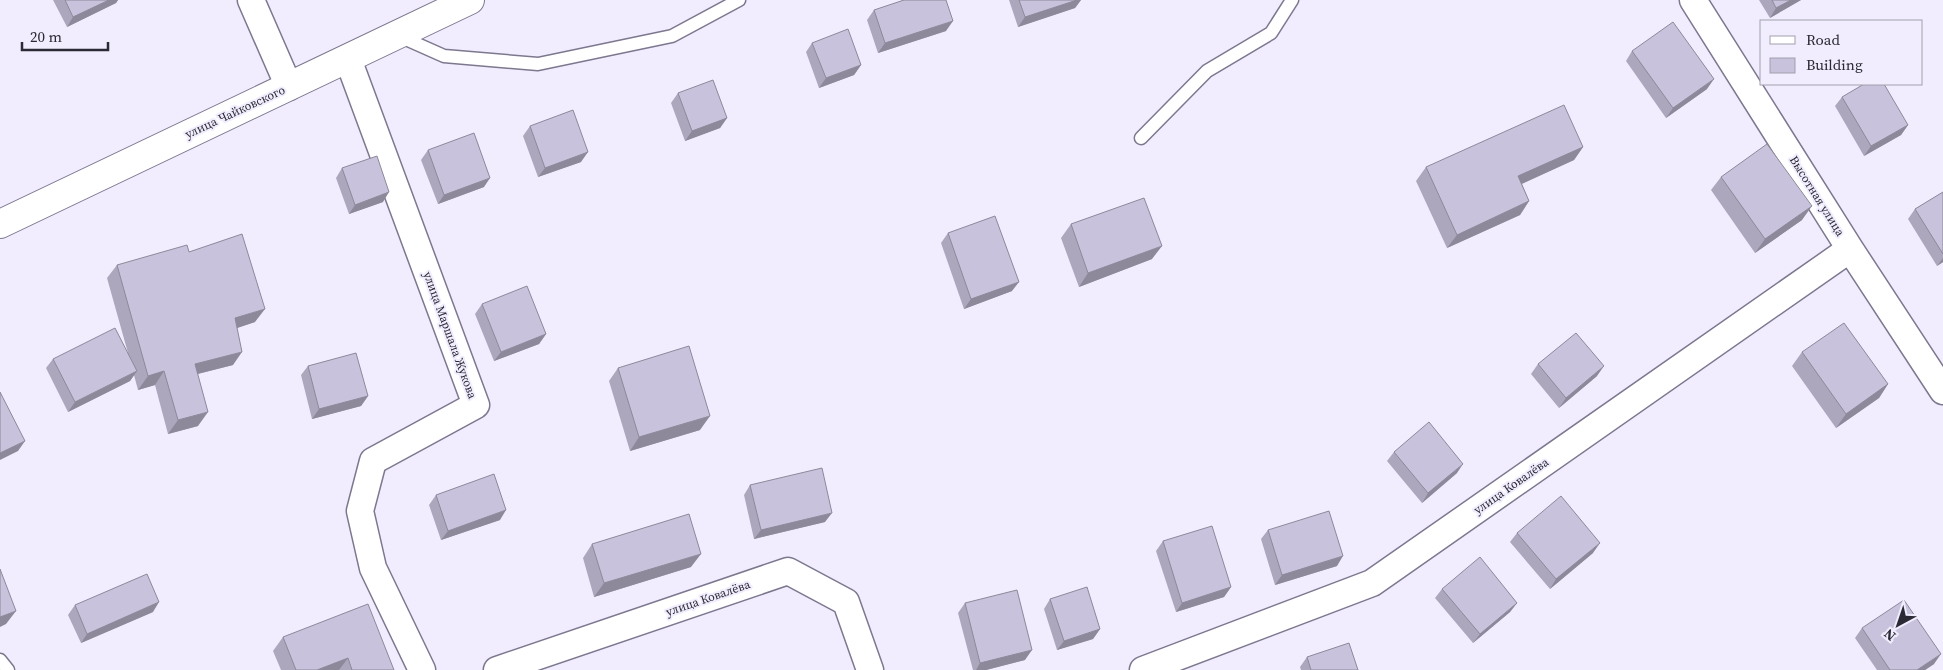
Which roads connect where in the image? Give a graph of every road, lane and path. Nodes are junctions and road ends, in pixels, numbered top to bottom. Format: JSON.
{"nodes":[{"id":1,"x":251,"y":0,"type":"edge"},
{"id":2,"x":470,"y":0,"type":"edge"},
{"id":3,"x":739,"y":0,"type":"edge"},
{"id":4,"x":1292,"y":0,"type":"edge"},
{"id":5,"x":1693,"y":0,"type":"edge"},
{"id":6,"x":396,"y":35,"type":"junction"},
{"id":7,"x":348,"y":59,"type":"junction"},
{"id":8,"x":289,"y":87,"type":"junction"},
{"id":9,"x":1142,"y":138,"type":"dead end"},
{"id":10,"x":0,"y":224,"type":"edge"},
{"id":11,"x":1850,"y":249,"type":"junction"},
{"id":12,"x":1943,"y":391,"type":"edge"},
{"id":13,"x":0,"y":660,"type":"edge"},
{"id":14,"x":8,"y":670,"type":"edge"},
{"id":15,"x":422,"y":670,"type":"edge"},
{"id":16,"x":497,"y":670,"type":"edge"},
{"id":17,"x":870,"y":670,"type":"edge"},
{"id":18,"x":1143,"y":670,"type":"edge"}],
"edges":[{"from":1,"to":8,"type":"street"},
{"from":2,"to":6,"type":"main road","name":"улица Чайковского"},
{"from":3,"to":6,"type":"lane"},
{"from":4,"to":9,"type":"lane"},
{"from":5,"to":11,"type":"street","name":"Высотная улица"},
{"from":6,"to":7,"type":"main road","name":"улица Чайковского"},
{"from":7,"to":8,"type":"main road","name":"улица Чайковского"},
{"from":7,"to":15,"type":"street","name":"улица Маршала Жукова"},
{"from":8,"to":10,"type":"main road","name":"улица Чайковского"},
{"from":11,"to":12,"type":"street","name":"Высотная улица"},
{"from":11,"to":18,"type":"street","name":"улица Ковалёва"},
{"from":13,"to":14,"type":"lane"},
{"from":16,"to":17,"type":"street","name":"улица Ковалёва"}]}
